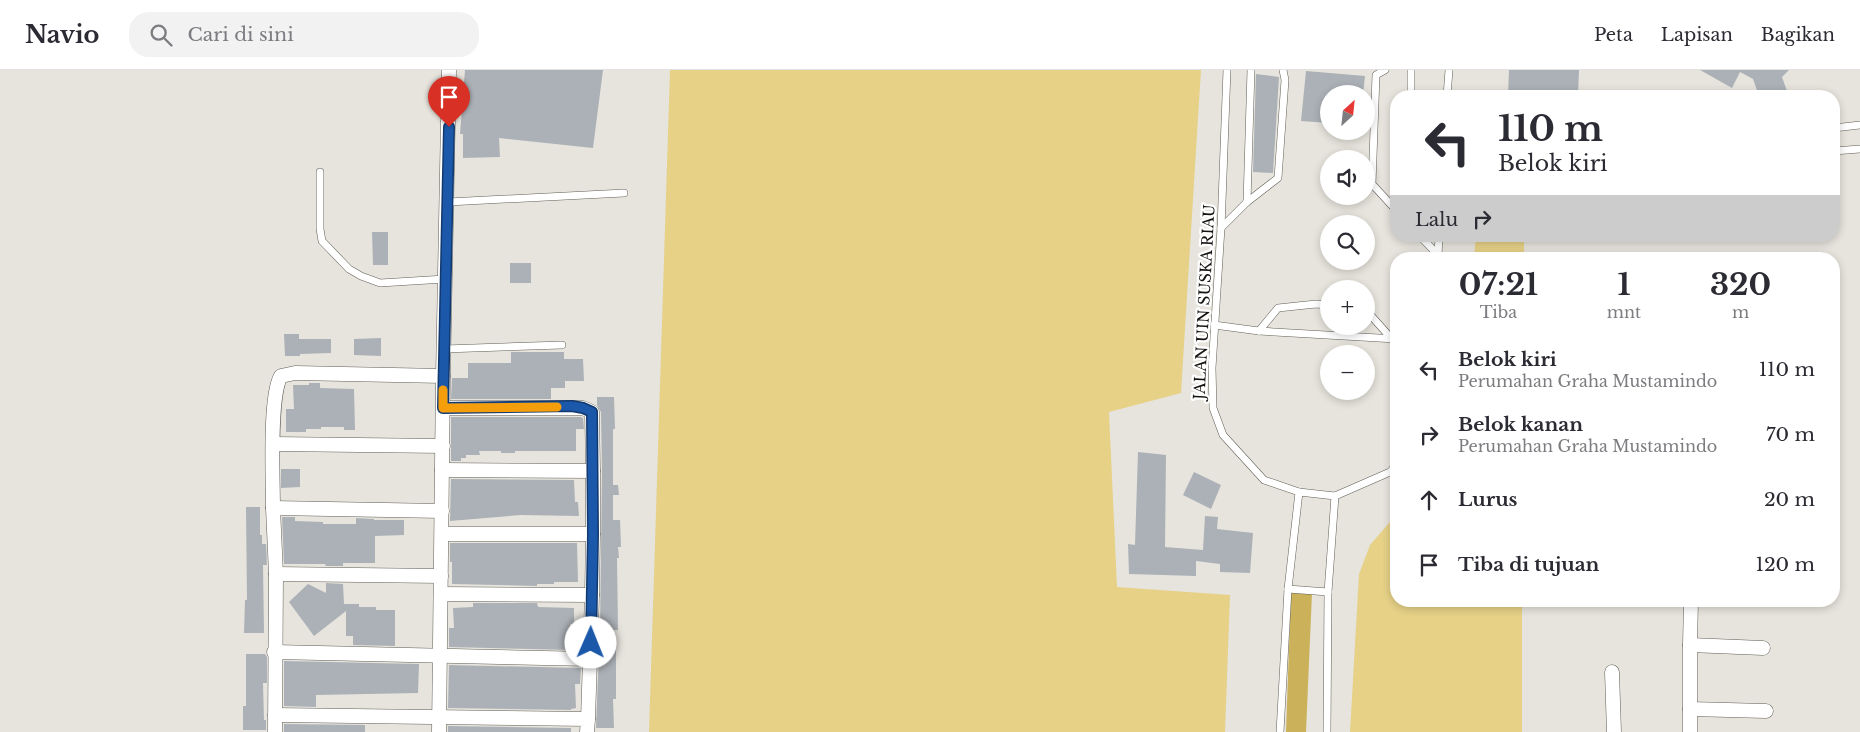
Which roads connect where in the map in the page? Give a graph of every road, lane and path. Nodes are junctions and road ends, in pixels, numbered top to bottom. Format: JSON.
{"nodes":[{"id":1,"x":449,"y":70,"type":"edge"},
{"id":2,"x":1227,"y":70,"type":"edge"},
{"id":3,"x":1251,"y":70,"type":"edge"},
{"id":4,"x":1283,"y":70,"type":"edge"},
{"id":5,"x":1385,"y":70,"type":"edge"},
{"id":6,"x":1411,"y":70,"type":"edge"},
{"id":7,"x":1449,"y":70,"type":"edge"},
{"id":8,"x":1411,"y":90,"type":"edge"},
{"id":9,"x":1447,"y":90,"type":"edge"},
{"id":10,"x":1860,"y":125,"type":"edge"},
{"id":11,"x":1840,"y":127,"type":"edge"},
{"id":12,"x":1860,"y":149,"type":"edge"},
{"id":13,"x":1840,"y":151,"type":"edge"},
{"id":14,"x":320,"y":172,"type":"dead end"},
{"id":15,"x":624,"y":193,"type":"dead end"},
{"id":16,"x":448,"y":202,"type":"junction"},
{"id":17,"x":1247,"y":202,"type":"junction"},
{"id":18,"x":1390,"y":204,"type":"edge"},
{"id":19,"x":1221,"y":228,"type":"junction"},
{"id":20,"x":1425,"y":242,"type":"edge"},
{"id":21,"x":1434,"y":252,"type":"edge"},
{"id":22,"x":445,"y":279,"type":"junction"},
{"id":23,"x":1320,"y":305,"type":"edge"},
{"id":24,"x":1375,"y":319,"type":"edge"},
{"id":25,"x":1214,"y":325,"type":"junction"},
{"id":26,"x":1259,"y":331,"type":"junction"},
{"id":27,"x":1390,"y":335,"type":"edge"},
{"id":28,"x":1390,"y":338,"type":"edge"},
{"id":29,"x":562,"y":345,"type":"dead end"},
{"id":30,"x":444,"y":349,"type":"junction"},
{"id":31,"x":443,"y":376,"type":"junction"},
{"id":32,"x":443,"y":408,"type":"junction"},
{"id":33,"x":274,"y":444,"type":"junction"},
{"id":34,"x":443,"y":446,"type":"junction"},
{"id":35,"x":442,"y":470,"type":"junction"},
{"id":36,"x":593,"y":471,"type":"junction"},
{"id":37,"x":1390,"y":472,"type":"edge"},
{"id":38,"x":1299,"y":492,"type":"junction"},
{"id":39,"x":1335,"y":496,"type":"junction"},
{"id":40,"x":273,"y":508,"type":"junction"},
{"id":41,"x":442,"y":511,"type":"junction"},
{"id":42,"x":442,"y":534,"type":"junction"},
{"id":43,"x":593,"y":534,"type":"junction"},
{"id":44,"x":276,"y":574,"type":"junction"},
{"id":45,"x":441,"y":576,"type":"junction"},
{"id":46,"x":1288,"y":589,"type":"junction"},
{"id":47,"x":1324,"y":592,"type":"junction"},
{"id":48,"x":441,"y":594,"type":"junction"},
{"id":49,"x":592,"y":595,"type":"junction"},
{"id":50,"x":1691,"y":607,"type":"edge"},
{"id":51,"x":1690,"y":645,"type":"junction"},
{"id":52,"x":1762,"y":648,"type":"dead end"},
{"id":53,"x":274,"y":652,"type":"junction"},
{"id":54,"x":440,"y":655,"type":"junction"},
{"id":55,"x":590,"y":659,"type":"junction"},
{"id":56,"x":1612,"y":672,"type":"dead end"},
{"id":57,"x":1690,"y":709,"type":"junction"},
{"id":58,"x":1766,"y":711,"type":"dead end"},
{"id":59,"x":275,"y":715,"type":"junction"},
{"id":60,"x":439,"y":725,"type":"edge"},
{"id":61,"x":588,"y":726,"type":"edge"},
{"id":62,"x":275,"y":732,"type":"edge"},
{"id":63,"x":1280,"y":732,"type":"edge"},
{"id":64,"x":1327,"y":732,"type":"edge"},
{"id":65,"x":1614,"y":732,"type":"edge"},
{"id":66,"x":1690,"y":732,"type":"edge"}],
"edges":[{"from":1,"to":16,"type":"street"},
{"from":2,"to":19,"type":"lane","name":"JALAN UIN SUSKA RIAU"},
{"from":3,"to":17,"type":"lane"},
{"from":4,"to":17,"type":"lane"},
{"from":5,"to":18,"type":"lane"},
{"from":6,"to":8,"type":"lane"},
{"from":7,"to":9,"type":"lane"},
{"from":10,"to":11,"type":"lane"},
{"from":12,"to":13,"type":"lane"},
{"from":14,"to":22,"type":"lane"},
{"from":15,"to":16,"type":"lane"},
{"from":16,"to":22,"type":"street"},
{"from":17,"to":19,"type":"lane"},
{"from":19,"to":25,"type":"lane","name":"JALAN UIN SUSKA RIAU"},
{"from":20,"to":21,"type":"lane"},
{"from":22,"to":30,"type":"street"},
{"from":23,"to":26,"type":"lane"},
{"from":24,"to":27,"type":"lane"},
{"from":25,"to":26,"type":"lane"},
{"from":25,"to":38,"type":"lane","name":"JALAN UIN SUSKA RIAU"},
{"from":26,"to":28,"type":"lane"},
{"from":29,"to":30,"type":"lane"},
{"from":30,"to":31,"type":"street"},
{"from":31,"to":32,"type":"street"},
{"from":31,"to":33,"type":"street"},
{"from":32,"to":34,"type":"street"},
{"from":32,"to":36,"type":"street"},
{"from":33,"to":34,"type":"street"},
{"from":33,"to":40,"type":"street"},
{"from":34,"to":35,"type":"street"},
{"from":35,"to":36,"type":"street"},
{"from":35,"to":41,"type":"street"},
{"from":36,"to":43,"type":"street"},
{"from":37,"to":39,"type":"lane","name":"JALAN UIN SUSKA RIAU"},
{"from":38,"to":39,"type":"lane","name":"JALAN UIN SUSKA RIAU"},
{"from":38,"to":46,"type":"lane"},
{"from":39,"to":47,"type":"lane"},
{"from":40,"to":41,"type":"street"},
{"from":40,"to":44,"type":"street"},
{"from":41,"to":42,"type":"street"},
{"from":42,"to":43,"type":"street"},
{"from":42,"to":45,"type":"street"},
{"from":43,"to":49,"type":"street"},
{"from":44,"to":45,"type":"street"},
{"from":44,"to":53,"type":"street"},
{"from":45,"to":48,"type":"street"},
{"from":46,"to":47,"type":"lane"},
{"from":46,"to":63,"type":"lane"},
{"from":47,"to":64,"type":"lane"},
{"from":48,"to":49,"type":"street"},
{"from":48,"to":54,"type":"street"},
{"from":49,"to":55,"type":"street"},
{"from":50,"to":51,"type":"street"},
{"from":51,"to":52,"type":"street"},
{"from":51,"to":57,"type":"street"},
{"from":53,"to":54,"type":"street"},
{"from":53,"to":59,"type":"street"},
{"from":54,"to":55,"type":"street"},
{"from":54,"to":60,"type":"street"},
{"from":55,"to":61,"type":"street"},
{"from":56,"to":65,"type":"street"},
{"from":57,"to":58,"type":"street"},
{"from":57,"to":66,"type":"street"},
{"from":59,"to":60,"type":"street"},
{"from":59,"to":62,"type":"street"},
{"from":60,"to":61,"type":"street"}]}
